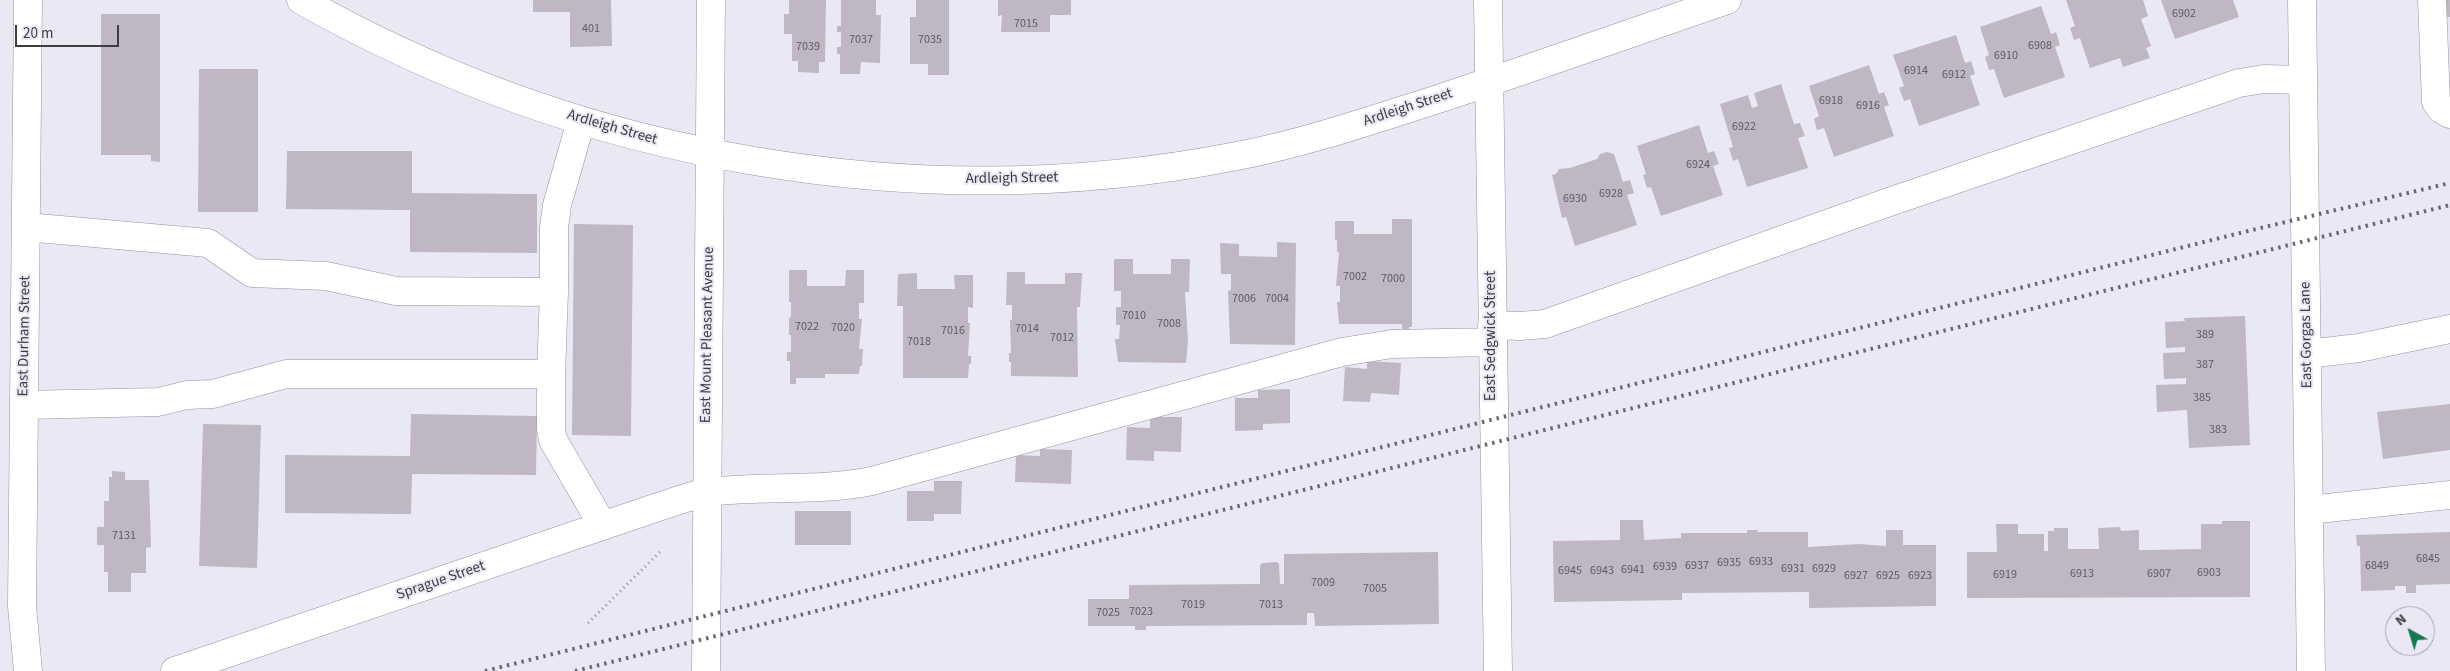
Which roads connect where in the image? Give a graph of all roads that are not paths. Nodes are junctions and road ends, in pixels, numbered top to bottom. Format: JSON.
{"nodes":[{"id":1,"x":28,"y":0,"type":"edge"},
{"id":2,"x":301,"y":0,"type":"edge"},
{"id":3,"x":712,"y":0,"type":"edge"},
{"id":4,"x":1488,"y":0,"type":"edge"},
{"id":5,"x":1727,"y":0,"type":"edge"},
{"id":6,"x":2302,"y":0,"type":"edge"},
{"id":7,"x":2432,"y":0,"type":"edge"},
{"id":8,"x":335,"y":8,"type":"edge"},
{"id":9,"x":2303,"y":80,"type":"junction"},
{"id":10,"x":1489,"y":82,"type":"junction"},
{"id":11,"x":2450,"y":114,"type":"edge"},
{"id":12,"x":582,"y":121,"type":"junction"},
{"id":13,"x":710,"y":154,"type":"junction"},
{"id":14,"x":26,"y":227,"type":"junction"},
{"id":15,"x":554,"y":292,"type":"junction"},
{"id":16,"x":2450,"y":329,"type":"edge"},
{"id":17,"x":1492,"y":334,"type":"junction"},
{"id":18,"x":2307,"y":354,"type":"junction"},
{"id":19,"x":551,"y":374,"type":"junction"},
{"id":20,"x":24,"y":405,"type":"junction"},
{"id":21,"x":707,"y":493,"type":"junction"},
{"id":22,"x":2450,"y":495,"type":"edge"},
{"id":23,"x":2310,"y":510,"type":"junction"},
{"id":24,"x":603,"y":526,"type":"junction"},
{"id":25,"x":28,"y":671,"type":"edge"},
{"id":26,"x":175,"y":671,"type":"edge"},
{"id":27,"x":706,"y":671,"type":"edge"},
{"id":28,"x":1498,"y":671,"type":"edge"},
{"id":29,"x":2311,"y":671,"type":"edge"}],
"edges":[{"from":1,"to":14,"type":"street","name":"East Durham Street"},
{"from":2,"to":8,"type":"street","name":"Ardleigh Street"},
{"from":3,"to":13,"type":"street","name":"East Mount Pleasant Avenue"},
{"from":4,"to":10,"type":"street","name":"East Sedgwick Street"},
{"from":5,"to":10,"type":"street","name":"Ardleigh Street"},
{"from":6,"to":9,"type":"street","name":"East Gorgas Lane"},
{"from":7,"to":11,"type":"street"},
{"from":8,"to":12,"type":"street","name":"Ardleigh Street"},
{"from":9,"to":17,"type":"street","name":"Sprague Street"},
{"from":9,"to":18,"type":"street","name":"East Gorgas Lane"},
{"from":10,"to":13,"type":"street","name":"Ardleigh Street"},
{"from":10,"to":17,"type":"street","name":"East Sedgwick Street"},
{"from":12,"to":13,"type":"street","name":"Ardleigh Street"},
{"from":12,"to":15,"type":"street"},
{"from":13,"to":21,"type":"street","name":"East Mount Pleasant Avenue"},
{"from":14,"to":15,"type":"street"},
{"from":14,"to":20,"type":"street","name":"East Durham Street"},
{"from":15,"to":19,"type":"street"},
{"from":16,"to":18,"type":"street"},
{"from":17,"to":21,"type":"street","name":"Sprague Street"},
{"from":17,"to":28,"type":"street","name":"East Sedgwick Street"},
{"from":18,"to":23,"type":"street","name":"East Gorgas Lane"},
{"from":19,"to":20,"type":"street"},
{"from":19,"to":24,"type":"street"},
{"from":20,"to":25,"type":"street","name":"East Durham Street"},
{"from":21,"to":24,"type":"street","name":"Sprague Street"},
{"from":21,"to":27,"type":"street","name":"East Mount Pleasant Avenue"},
{"from":22,"to":23,"type":"street"},
{"from":23,"to":29,"type":"street","name":"East Gorgas Lane"},
{"from":24,"to":26,"type":"street","name":"Sprague Street"}]}
